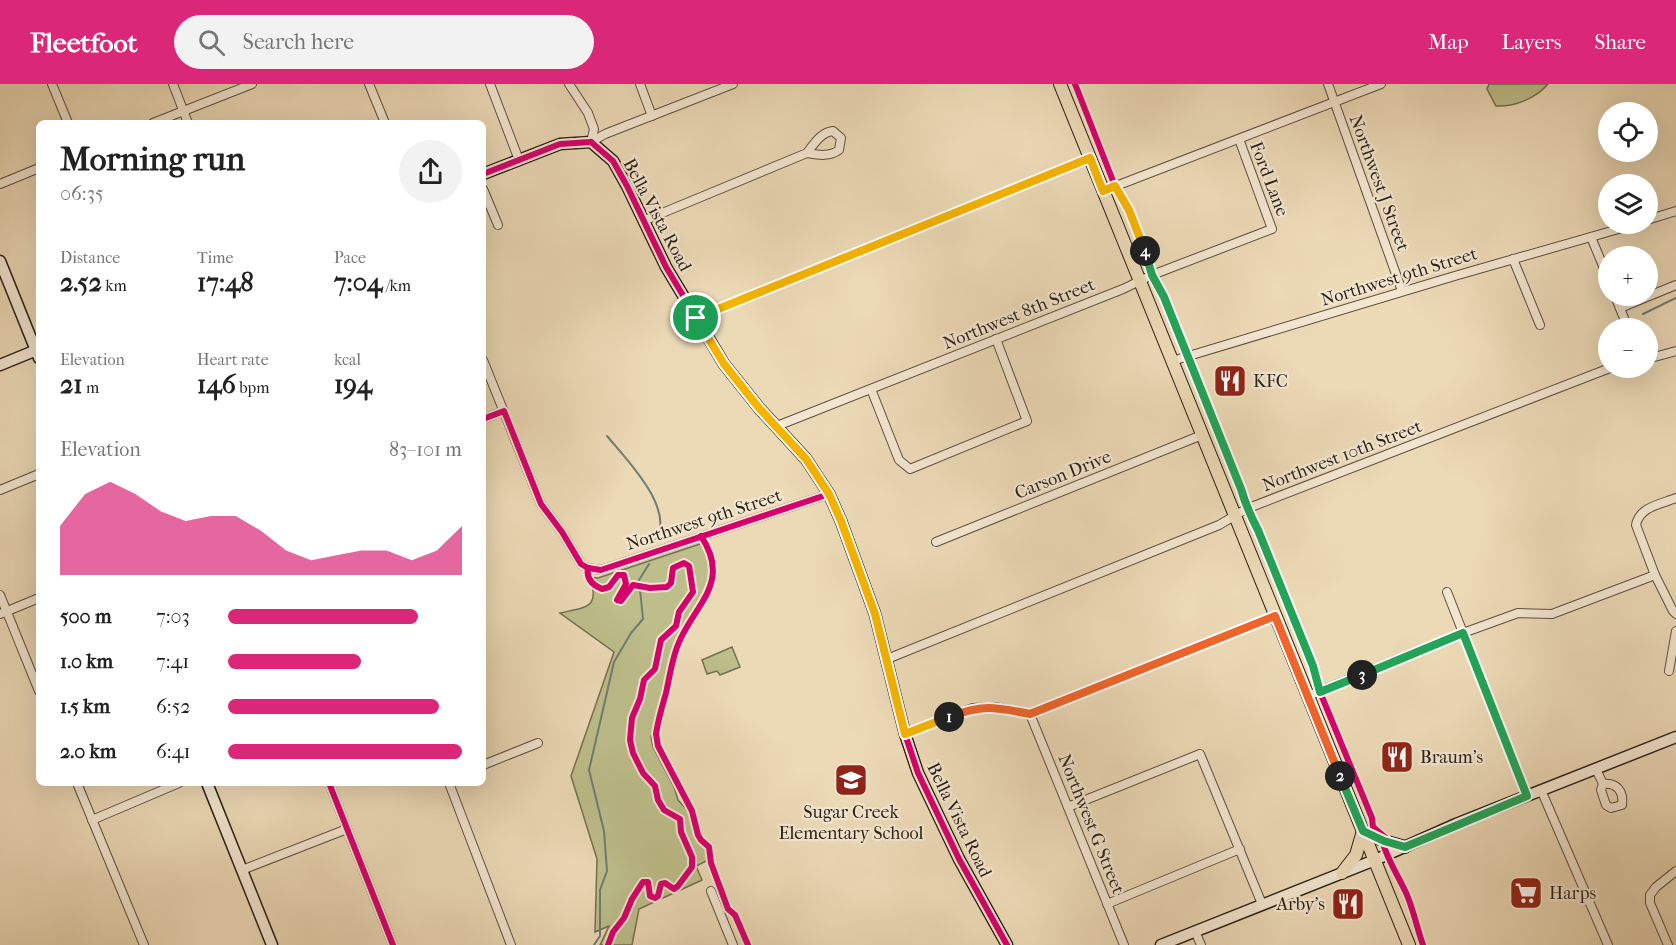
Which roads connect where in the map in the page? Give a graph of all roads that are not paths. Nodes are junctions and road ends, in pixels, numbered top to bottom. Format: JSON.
{"nodes":[{"id":1,"x":52,"y":84,"type":"edge"},
{"id":2,"x":173,"y":84,"type":"edge"},
{"id":3,"x":252,"y":84,"type":"edge"},
{"id":4,"x":369,"y":84,"type":"edge"},
{"id":5,"x":490,"y":84,"type":"edge"},
{"id":6,"x":569,"y":84,"type":"edge"},
{"id":7,"x":640,"y":84,"type":"edge"},
{"id":8,"x":733,"y":84,"type":"edge"},
{"id":9,"x":1060,"y":84,"type":"edge"},
{"id":10,"x":1328,"y":84,"type":"edge"},
{"id":11,"x":1381,"y":84,"type":"edge"},
{"id":12,"x":1334,"y":102,"type":"junction"},
{"id":13,"x":183,"y":111,"type":"junction"},
{"id":14,"x":652,"y":116,"type":"junction"},
{"id":15,"x":67,"y":120,"type":"edge"},
{"id":16,"x":160,"y":120,"type":"edge"},
{"id":17,"x":187,"y":120,"type":"edge"},
{"id":18,"x":384,"y":120,"type":"edge"},
{"id":19,"x":1239,"y":139,"type":"junction"},
{"id":20,"x":591,"y":142,"type":"junction"},
{"id":21,"x":807,"y":153,"type":"dead end"},
{"id":22,"x":1090,"y":158,"type":"junction"},
{"id":23,"x":519,"y":160,"type":"junction"},
{"id":24,"x":36,"y":169,"type":"edge"},
{"id":25,"x":486,"y":173,"type":"edge"},
{"id":26,"x":0,"y":184,"type":"edge"},
{"id":27,"x":1103,"y":191,"type":"junction"},
{"id":28,"x":486,"y":196,"type":"edge"},
{"id":29,"x":1676,"y":211,"type":"edge"},
{"id":30,"x":1658,"y":217,"type":"edge"},
{"id":31,"x":643,"y":221,"type":"junction"},
{"id":32,"x":498,"y":225,"type":"dead end"},
{"id":33,"x":1272,"y":229,"type":"joint"},
{"id":34,"x":1601,"y":234,"type":"edge"},
{"id":35,"x":1591,"y":237,"type":"junction"},
{"id":36,"x":1598,"y":254,"type":"edge"},
{"id":37,"x":1513,"y":259,"type":"junction"},
{"id":38,"x":0,"y":261,"type":"edge"},
{"id":39,"x":1139,"y":281,"type":"junction"},
{"id":40,"x":1676,"y":285,"type":"edge"},
{"id":41,"x":1402,"y":291,"type":"junction"},
{"id":42,"x":1620,"y":308,"type":"joint"},
{"id":43,"x":696,"y":318,"type":"junction"},
{"id":44,"x":1624,"y":318,"type":"edge"},
{"id":45,"x":1540,"y":325,"type":"dead end"},
{"id":46,"x":996,"y":339,"type":"junction"},
{"id":47,"x":36,"y":347,"type":"edge"},
{"id":48,"x":1676,"y":351,"type":"edge"},
{"id":49,"x":36,"y":353,"type":"edge"},
{"id":50,"x":1658,"y":356,"type":"edge"},
{"id":51,"x":1172,"y":361,"type":"junction"},
{"id":52,"x":0,"y":365,"type":"edge"},
{"id":53,"x":486,"y":367,"type":"edge"},
{"id":54,"x":1598,"y":373,"type":"edge"},
{"id":55,"x":871,"y":389,"type":"junction"},
{"id":56,"x":504,"y":411,"type":"junction"},
{"id":57,"x":486,"y":418,"type":"edge"},
{"id":58,"x":777,"y":426,"type":"junction"},
{"id":59,"x":1202,"y":435,"type":"junction"},
{"id":60,"x":36,"y":475,"type":"edge"},
{"id":61,"x":0,"y":490,"type":"edge"},
{"id":62,"x":829,"y":494,"type":"junction"},
{"id":63,"x":1676,"y":498,"type":"edge"},
{"id":64,"x":1235,"y":516,"type":"junction"},
{"id":65,"x":936,"y":542,"type":"dead end"},
{"id":66,"x":1655,"y":575,"type":"junction"},
{"id":67,"x":1447,"y":592,"type":"dead end"},
{"id":68,"x":0,"y":596,"type":"edge"},
{"id":69,"x":36,"y":599,"type":"edge"},
{"id":70,"x":3,"y":613,"type":"edge"},
{"id":71,"x":1676,"y":614,"type":"edge"},
{"id":72,"x":1275,"y":616,"type":"junction"},
{"id":73,"x":1676,"y":631,"type":"edge"},
{"id":74,"x":1463,"y":633,"type":"junction"},
{"id":75,"x":886,"y":659,"type":"junction"},
{"id":76,"x":1669,"y":671,"type":"dead end"},
{"id":77,"x":36,"y":684,"type":"edge"},
{"id":78,"x":1308,"y":696,"type":"junction"},
{"id":79,"x":1030,"y":714,"type":"junction"},
{"id":80,"x":905,"y":734,"type":"junction"},
{"id":81,"x":1676,"y":737,"type":"edge"},
{"id":82,"x":538,"y":743,"type":"dead end"},
{"id":83,"x":486,"y":764,"type":"edge"},
{"id":84,"x":1596,"y":769,"type":"junction"},
{"id":85,"x":1603,"y":784,"type":"dead end"},
{"id":86,"x":78,"y":786,"type":"edge"},
{"id":87,"x":172,"y":786,"type":"edge"},
{"id":88,"x":208,"y":786,"type":"edge"},
{"id":89,"x":330,"y":786,"type":"edge"},
{"id":90,"x":449,"y":786,"type":"edge"},
{"id":91,"x":1541,"y":790,"type":"junction"},
{"id":92,"x":1527,"y":796,"type":"junction"},
{"id":93,"x":1068,"y":807,"type":"junction"},
{"id":94,"x":92,"y":820,"type":"junction"},
{"id":95,"x":347,"y":829,"type":"junction"},
{"id":96,"x":1363,"y":831,"type":"junction"},
{"id":97,"x":1405,"y":847,"type":"junction"},
{"id":98,"x":1240,"y":849,"type":"junction"},
{"id":99,"x":1375,"y":860,"type":"junction"},
{"id":100,"x":242,"y":870,"type":"junction"},
{"id":101,"x":1676,"y":872,"type":"edge"},
{"id":102,"x":1342,"y":873,"type":"junction"},
{"id":103,"x":711,"y":891,"type":"dead end"},
{"id":104,"x":1107,"y":904,"type":"junction"},
{"id":105,"x":1262,"y":904,"type":"junction"},
{"id":106,"x":1195,"y":931,"type":"junction"},
{"id":107,"x":144,"y":945,"type":"edge"},
{"id":108,"x":272,"y":945,"type":"edge"},
{"id":109,"x":393,"y":945,"type":"edge"},
{"id":110,"x":511,"y":945,"type":"edge"},
{"id":111,"x":733,"y":945,"type":"edge"},
{"id":112,"x":1007,"y":945,"type":"edge"},
{"id":113,"x":1124,"y":945,"type":"edge"},
{"id":114,"x":1161,"y":945,"type":"edge"},
{"id":115,"x":1201,"y":945,"type":"edge"},
{"id":116,"x":1409,"y":945,"type":"edge"},
{"id":117,"x":1608,"y":945,"type":"edge"},
{"id":118,"x":1668,"y":945,"type":"edge"}],
"edges":[{"from":1,"to":15,"type":"street"},
{"from":2,"to":13,"type":"street"},
{"from":3,"to":13,"type":"street"},
{"from":4,"to":18,"type":"street"},
{"from":5,"to":23,"type":"street"},
{"from":6,"to":20,"type":"street"},
{"from":7,"to":14,"type":"street"},
{"from":8,"to":14,"type":"street"},
{"from":9,"to":22,"type":"main road"},
{"from":10,"to":12,"type":"street","name":"Northwest J Street"},
{"from":11,"to":12,"type":"street"},
{"from":12,"to":19,"type":"street"},
{"from":12,"to":41,"type":"street","name":"Northwest J Street"},
{"from":13,"to":16,"type":"street"},
{"from":13,"to":17,"type":"street"},
{"from":14,"to":20,"type":"street"},
{"from":19,"to":27,"type":"street"},
{"from":19,"to":33,"type":"street","name":"Ford Lane"},
{"from":20,"to":23,"type":"street"},
{"from":20,"to":31,"type":"street","name":"Bella Vista Road"},
{"from":21,"to":31,"type":"street"},
{"from":22,"to":27,"type":"main road"},
{"from":22,"to":43,"type":"street"},
{"from":23,"to":25,"type":"street"},
{"from":24,"to":26,"type":"street"},
{"from":27,"to":39,"type":"main road"},
{"from":28,"to":32,"type":"street"},
{"from":29,"to":30,"type":"street"},
{"from":31,"to":43,"type":"street","name":"Bella Vista Road"},
{"from":33,"to":39,"type":"street","name":"Northwest 8th Street"},
{"from":34,"to":35,"type":"street","name":"Northwest 9th Street"},
{"from":35,"to":36,"type":"street"},
{"from":35,"to":37,"type":"street","name":"Northwest 9th Street"},
{"from":37,"to":41,"type":"street","name":"Northwest 9th Street"},
{"from":37,"to":45,"type":"street"},
{"from":38,"to":47,"type":"street"},
{"from":39,"to":46,"type":"street","name":"Northwest 8th Street"},
{"from":39,"to":51,"type":"main road"},
{"from":40,"to":42,"type":"street"},
{"from":41,"to":51,"type":"street","name":"Northwest 9th Street"},
{"from":42,"to":44,"type":"street"},
{"from":43,"to":58,"type":"street","name":"Bella Vista Road"},
{"from":46,"to":55,"type":"street","name":"Northwest 8th Street"},
{"from":46,"to":55,"type":"street"},
{"from":48,"to":50,"type":"street"},
{"from":49,"to":52,"type":"street"},
{"from":51,"to":59,"type":"main road"},
{"from":53,"to":56,"type":"street"},
{"from":54,"to":64,"type":"street","name":"Northwest 10th Street"},
{"from":55,"to":58,"type":"street","name":"Northwest 8th Street"},
{"from":56,"to":57,"type":"street"},
{"from":56,"to":62,"type":"street","name":"Northwest 9th Street"},
{"from":58,"to":62,"type":"street","name":"Bella Vista Road"},
{"from":59,"to":64,"type":"main road"},
{"from":59,"to":65,"type":"street","name":"Carson Drive"},
{"from":60,"to":61,"type":"street"},
{"from":62,"to":75,"type":"street","name":"Bella Vista Road"},
{"from":63,"to":66,"type":"street"},
{"from":64,"to":72,"type":"main road"},
{"from":64,"to":75,"type":"street","name":"Northwest 10th Street"},
{"from":66,"to":71,"type":"street"},
{"from":66,"to":74,"type":"street"},
{"from":67,"to":74,"type":"street"},
{"from":68,"to":70,"type":"street"},
{"from":69,"to":70,"type":"street"},
{"from":70,"to":77,"type":"street"},
{"from":72,"to":78,"type":"main road"},
{"from":72,"to":79,"type":"street"},
{"from":73,"to":76,"type":"street"},
{"from":74,"to":78,"type":"street"},
{"from":74,"to":92,"type":"street"},
{"from":75,"to":80,"type":"street","name":"Bella Vista Road"},
{"from":78,"to":96,"type":"main road"},
{"from":79,"to":80,"type":"street"},
{"from":79,"to":93,"type":"street","name":"Northwest G Street"},
{"from":80,"to":112,"type":"street","name":"Bella Vista Road"},
{"from":81,"to":84,"type":"street"},
{"from":82,"to":83,"type":"street"},
{"from":84,"to":85,"type":"street"},
{"from":84,"to":91,"type":"street"},
{"from":86,"to":94,"type":"street"},
{"from":87,"to":94,"type":"street"},
{"from":88,"to":100,"type":"street"},
{"from":89,"to":95,"type":"street"},
{"from":90,"to":110,"type":"street"},
{"from":91,"to":92,"type":"street"},
{"from":91,"to":117,"type":"street"},
{"from":92,"to":97,"type":"street"},
{"from":93,"to":98,"type":"street"},
{"from":93,"to":104,"type":"street","name":"Northwest G Street"},
{"from":94,"to":107,"type":"street"},
{"from":95,"to":100,"type":"street"},
{"from":95,"to":109,"type":"street"},
{"from":96,"to":97,"type":"main road"},
{"from":96,"to":99,"type":"main road"},
{"from":96,"to":102,"type":"main road"},
{"from":97,"to":99,"type":"street"},
{"from":98,"to":104,"type":"street"},
{"from":98,"to":105,"type":"street"},
{"from":99,"to":102,"type":"street"},
{"from":99,"to":116,"type":"main road"},
{"from":100,"to":108,"type":"street"},
{"from":101,"to":118,"type":"street"},
{"from":102,"to":105,"type":"street"},
{"from":103,"to":111,"type":"street"},
{"from":104,"to":113,"type":"street","name":"Northwest G Street"},
{"from":105,"to":106,"type":"street"},
{"from":106,"to":114,"type":"street"},
{"from":106,"to":115,"type":"street"}]}
